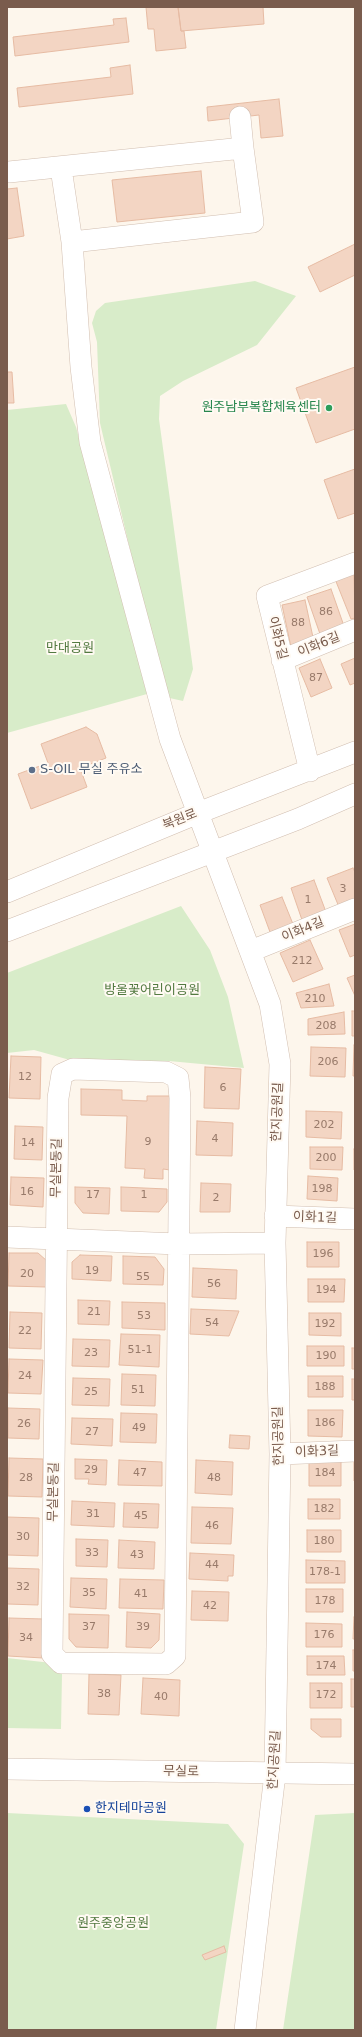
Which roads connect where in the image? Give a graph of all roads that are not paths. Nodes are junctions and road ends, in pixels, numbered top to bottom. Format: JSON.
{"nodes":[{"id":1,"x":240,"y":117,"type":"dead end"},
{"id":2,"x":243,"y":148,"type":"junction"},
{"id":3,"x":62,"y":168,"type":"junction"},
{"id":4,"x":9,"y":172,"type":"dead end"},
{"id":5,"x":72,"y":242,"type":"junction"},
{"id":6,"x":355,"y":563,"type":"edge"},
{"id":7,"x":355,"y":630,"type":"edge"},
{"id":8,"x":282,"y":660,"type":"junction"},
{"id":9,"x":355,"y":752,"type":"edge"},
{"id":10,"x":310,"y":771,"type":"junction"},
{"id":11,"x":355,"y":794,"type":"edge"},
{"id":12,"x":198,"y":813,"type":"junction"},
{"id":13,"x":211,"y":852,"type":"junction"},
{"id":14,"x":7,"y":892,"type":"edge"},
{"id":15,"x":355,"y":909,"type":"edge"},
{"id":16,"x":7,"y":931,"type":"edge"},
{"id":17,"x":252,"y":951,"type":"junction"},
{"id":18,"x":275,"y":1216,"type":"junction"},
{"id":19,"x":355,"y":1219,"type":"edge"},
{"id":20,"x":7,"y":1237,"type":"edge"},
{"id":21,"x":56,"y":1238,"type":"junction"},
{"id":22,"x":275,"y":1243,"type":"junction"},
{"id":23,"x":178,"y":1244,"type":"junction"},
{"id":24,"x":355,"y":1451,"type":"edge"},
{"id":25,"x":280,"y":1454,"type":"junction"},
{"id":26,"x":7,"y":1769,"type":"edge"},
{"id":27,"x":276,"y":1774,"type":"junction"},
{"id":28,"x":355,"y":1774,"type":"edge"},
{"id":29,"x":246,"y":2030,"type":"edge"}],
"edges":[{"from":1,"to":2,"type":"street"},
{"from":2,"to":3,"type":"street"},
{"from":2,"to":5,"type":"street"},
{"from":3,"to":4,"type":"street"},
{"from":3,"to":5,"type":"street","name":"한지공원길"},
{"from":5,"to":12,"type":"street","name":"한지공원길"},
{"from":6,"to":8,"type":"street","name":"이화5길"},
{"from":7,"to":8,"type":"street","name":"이화6길"},
{"from":8,"to":10,"type":"street","name":"이화5길"},
{"from":9,"to":10,"type":"street","name":"북원로"},
{"from":10,"to":12,"type":"street","name":"북원로"},
{"from":11,"to":13,"type":"street"},
{"from":12,"to":13,"type":"street","name":"한지공원길"},
{"from":12,"to":14,"type":"street","name":"북원로"},
{"from":13,"to":16,"type":"street"},
{"from":13,"to":17,"type":"street","name":"한지공원길"},
{"from":15,"to":17,"type":"street","name":"이화4길"},
{"from":17,"to":18,"type":"street","name":"한지공원길"},
{"from":18,"to":19,"type":"street","name":"이화1길"},
{"from":18,"to":22,"type":"street","name":"한지공원길"},
{"from":20,"to":21,"type":"street"},
{"from":21,"to":23,"type":"street"},
{"from":21,"to":23,"type":"street","name":"무실본동길"},
{"from":21,"to":23,"type":"street","name":"무실본동길"},
{"from":22,"to":23,"type":"street"},
{"from":22,"to":25,"type":"street","name":"한지공원길"},
{"from":24,"to":25,"type":"street","name":"이화3길"},
{"from":25,"to":27,"type":"street","name":"한지공원길"},
{"from":26,"to":27,"type":"street","name":"무실로"},
{"from":27,"to":28,"type":"street","name":"무실로"},
{"from":27,"to":29,"type":"street","name":"한지공원길"}]}
